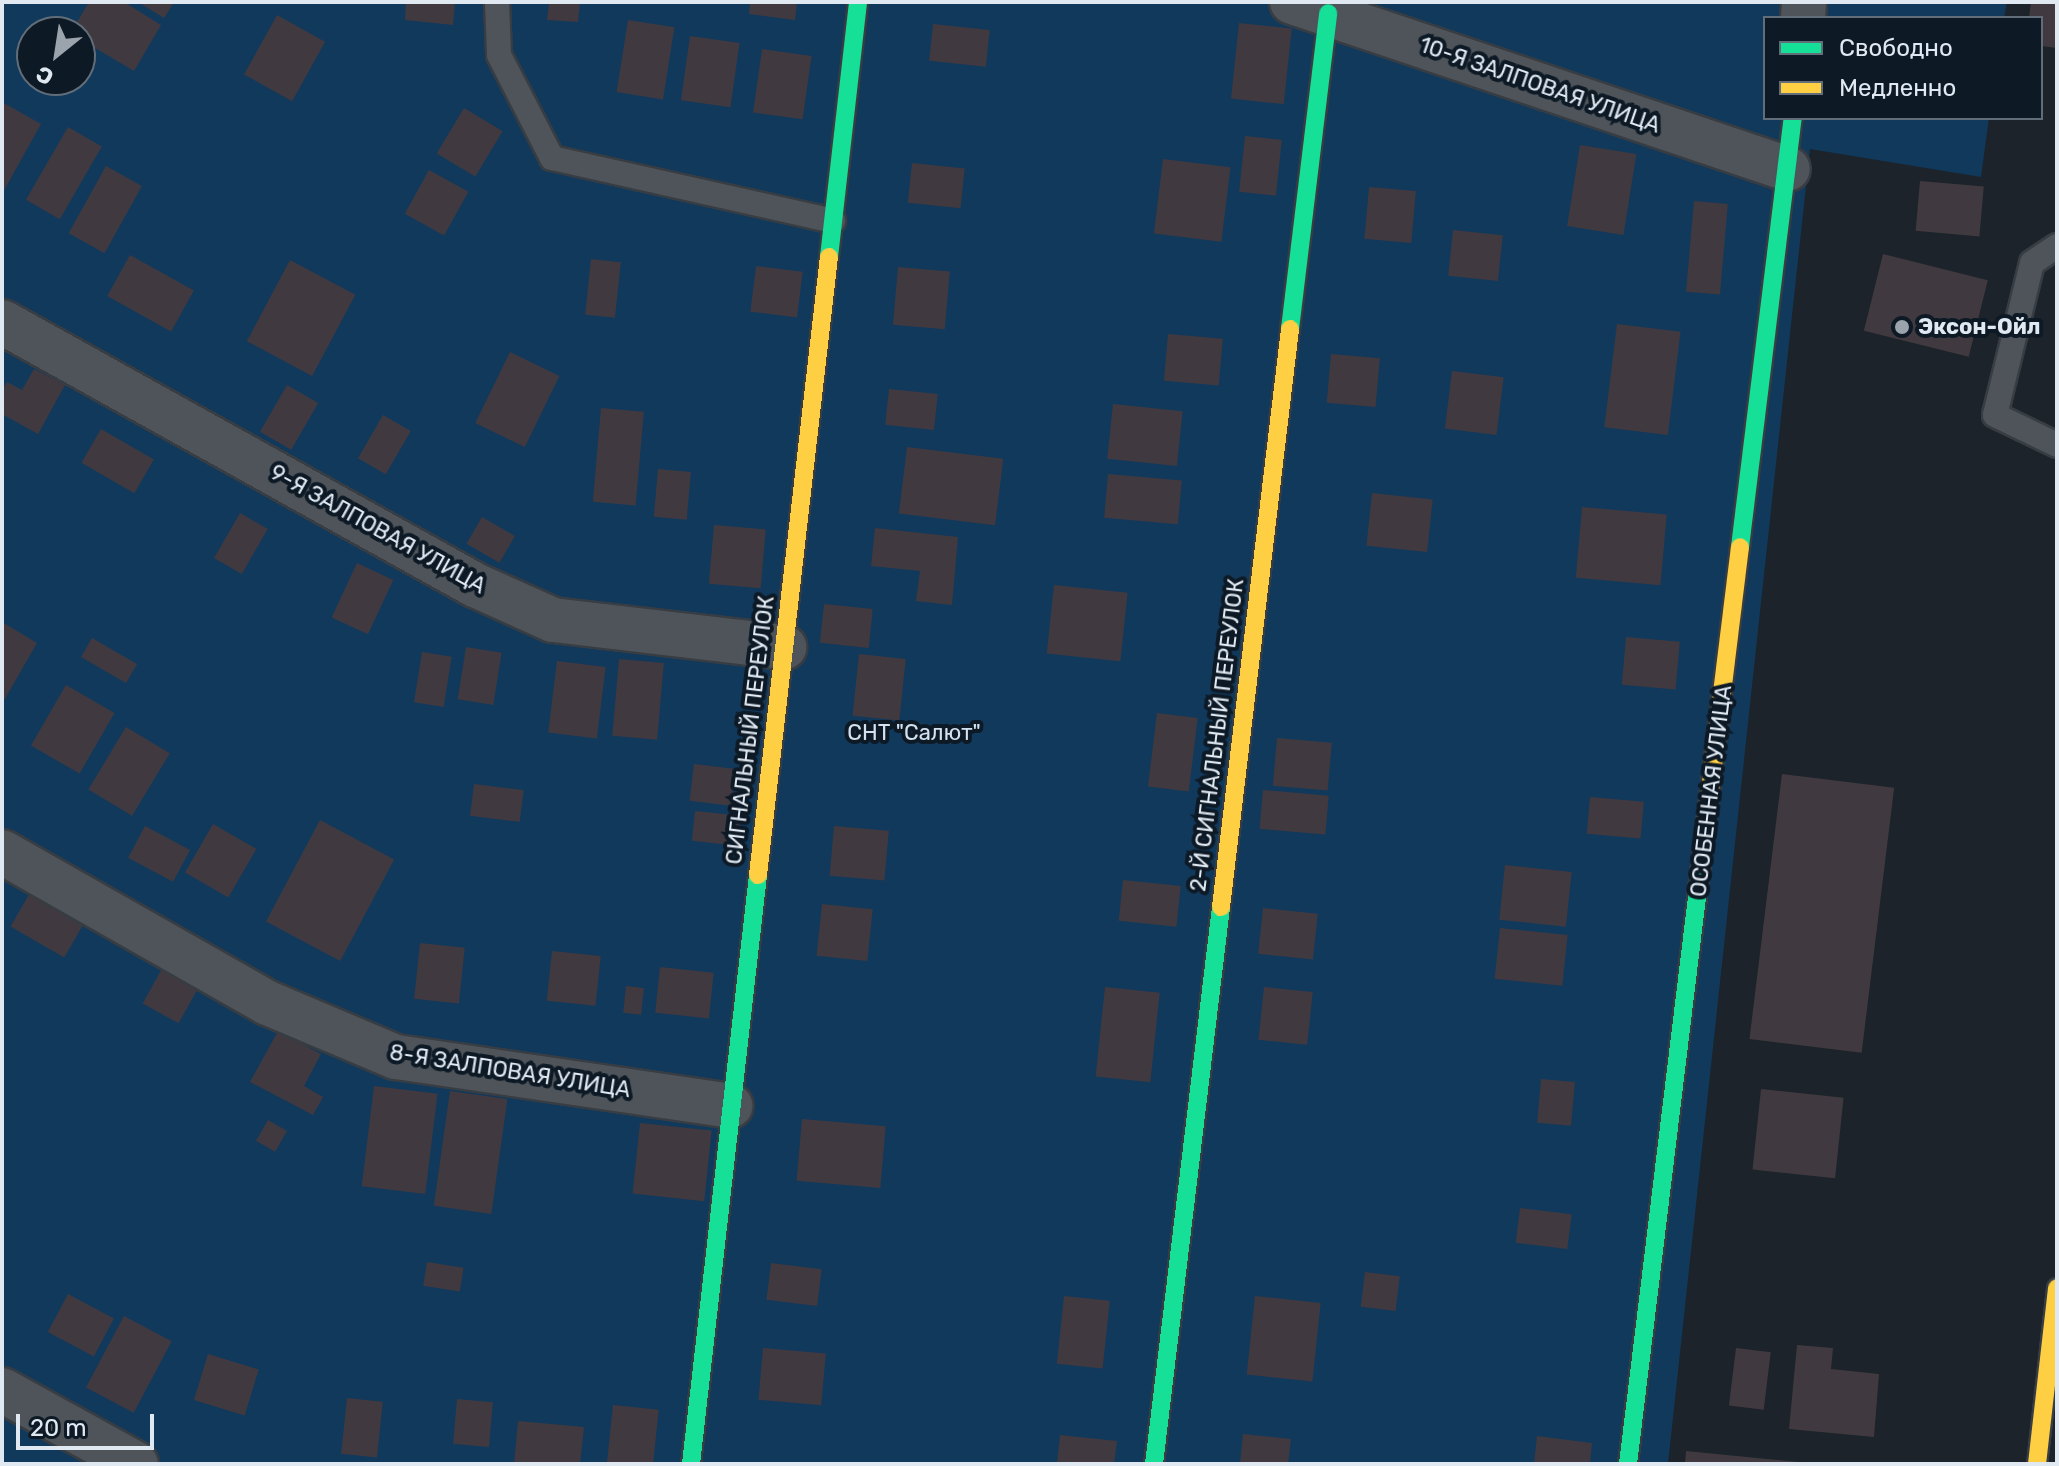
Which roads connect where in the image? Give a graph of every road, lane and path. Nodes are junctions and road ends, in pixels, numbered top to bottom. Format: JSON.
{"nodes":[{"id":1,"x":497,"y":2,"type":"edge"},
{"id":2,"x":858,"y":2,"type":"edge"},
{"id":3,"x":1310,"y":7,"type":"edge"},
{"id":4,"x":1793,"y":120,"type":"edge"},
{"id":5,"x":1788,"y":169,"type":"junction"},
{"id":6,"x":833,"y":221,"type":"junction"},
{"id":7,"x":2057,"y":246,"type":"edge"},
{"id":8,"x":2,"y":322,"type":"edge"},
{"id":9,"x":2057,"y":445,"type":"edge"},
{"id":10,"x":784,"y":647,"type":"junction"},
{"id":11,"x":2,"y":852,"type":"edge"},
{"id":12,"x":730,"y":1106,"type":"junction"},
{"id":13,"x":2057,"y":1288,"type":"edge"},
{"id":14,"x":2,"y":1390,"type":"edge"},
{"id":15,"x":136,"y":1464,"type":"edge"},
{"id":16,"x":691,"y":1464,"type":"edge"},
{"id":17,"x":1154,"y":1464,"type":"edge"},
{"id":18,"x":1628,"y":1464,"type":"edge"},
{"id":19,"x":2037,"y":1464,"type":"edge"}],
"edges":[{"from":1,"to":6,"type":"lane"},
{"from":2,"to":6,"type":"street","name":"СИГНАЛЬНЫЙ ПЕРЕУЛОК"},
{"from":3,"to":5,"type":"street","name":"10-Я ЗАЛПОВАЯ УЛИЦА"},
{"from":3,"to":17,"type":"street","name":"2-Й СИГНАЛЬНЫЙ ПЕРЕУЛОК"},
{"from":4,"to":5,"type":"street","name":"ОСОБЕННАЯ УЛИЦА"},
{"from":5,"to":18,"type":"street","name":"ОСОБЕННАЯ УЛИЦА"},
{"from":6,"to":10,"type":"street","name":"СИГНАЛЬНЫЙ ПЕРЕУЛОК"},
{"from":7,"to":9,"type":"lane"},
{"from":8,"to":10,"type":"street","name":"9-Я ЗАЛПОВАЯ УЛИЦА"},
{"from":10,"to":12,"type":"street","name":"СИГНАЛЬНЫЙ ПЕРЕУЛОК"},
{"from":11,"to":12,"type":"street","name":"8-Я ЗАЛПОВАЯ УЛИЦА"},
{"from":12,"to":16,"type":"street","name":"СИГНАЛЬНЫЙ ПЕРЕУЛОК"},
{"from":13,"to":19,"type":"street"},
{"from":14,"to":15,"type":"street"}]}
